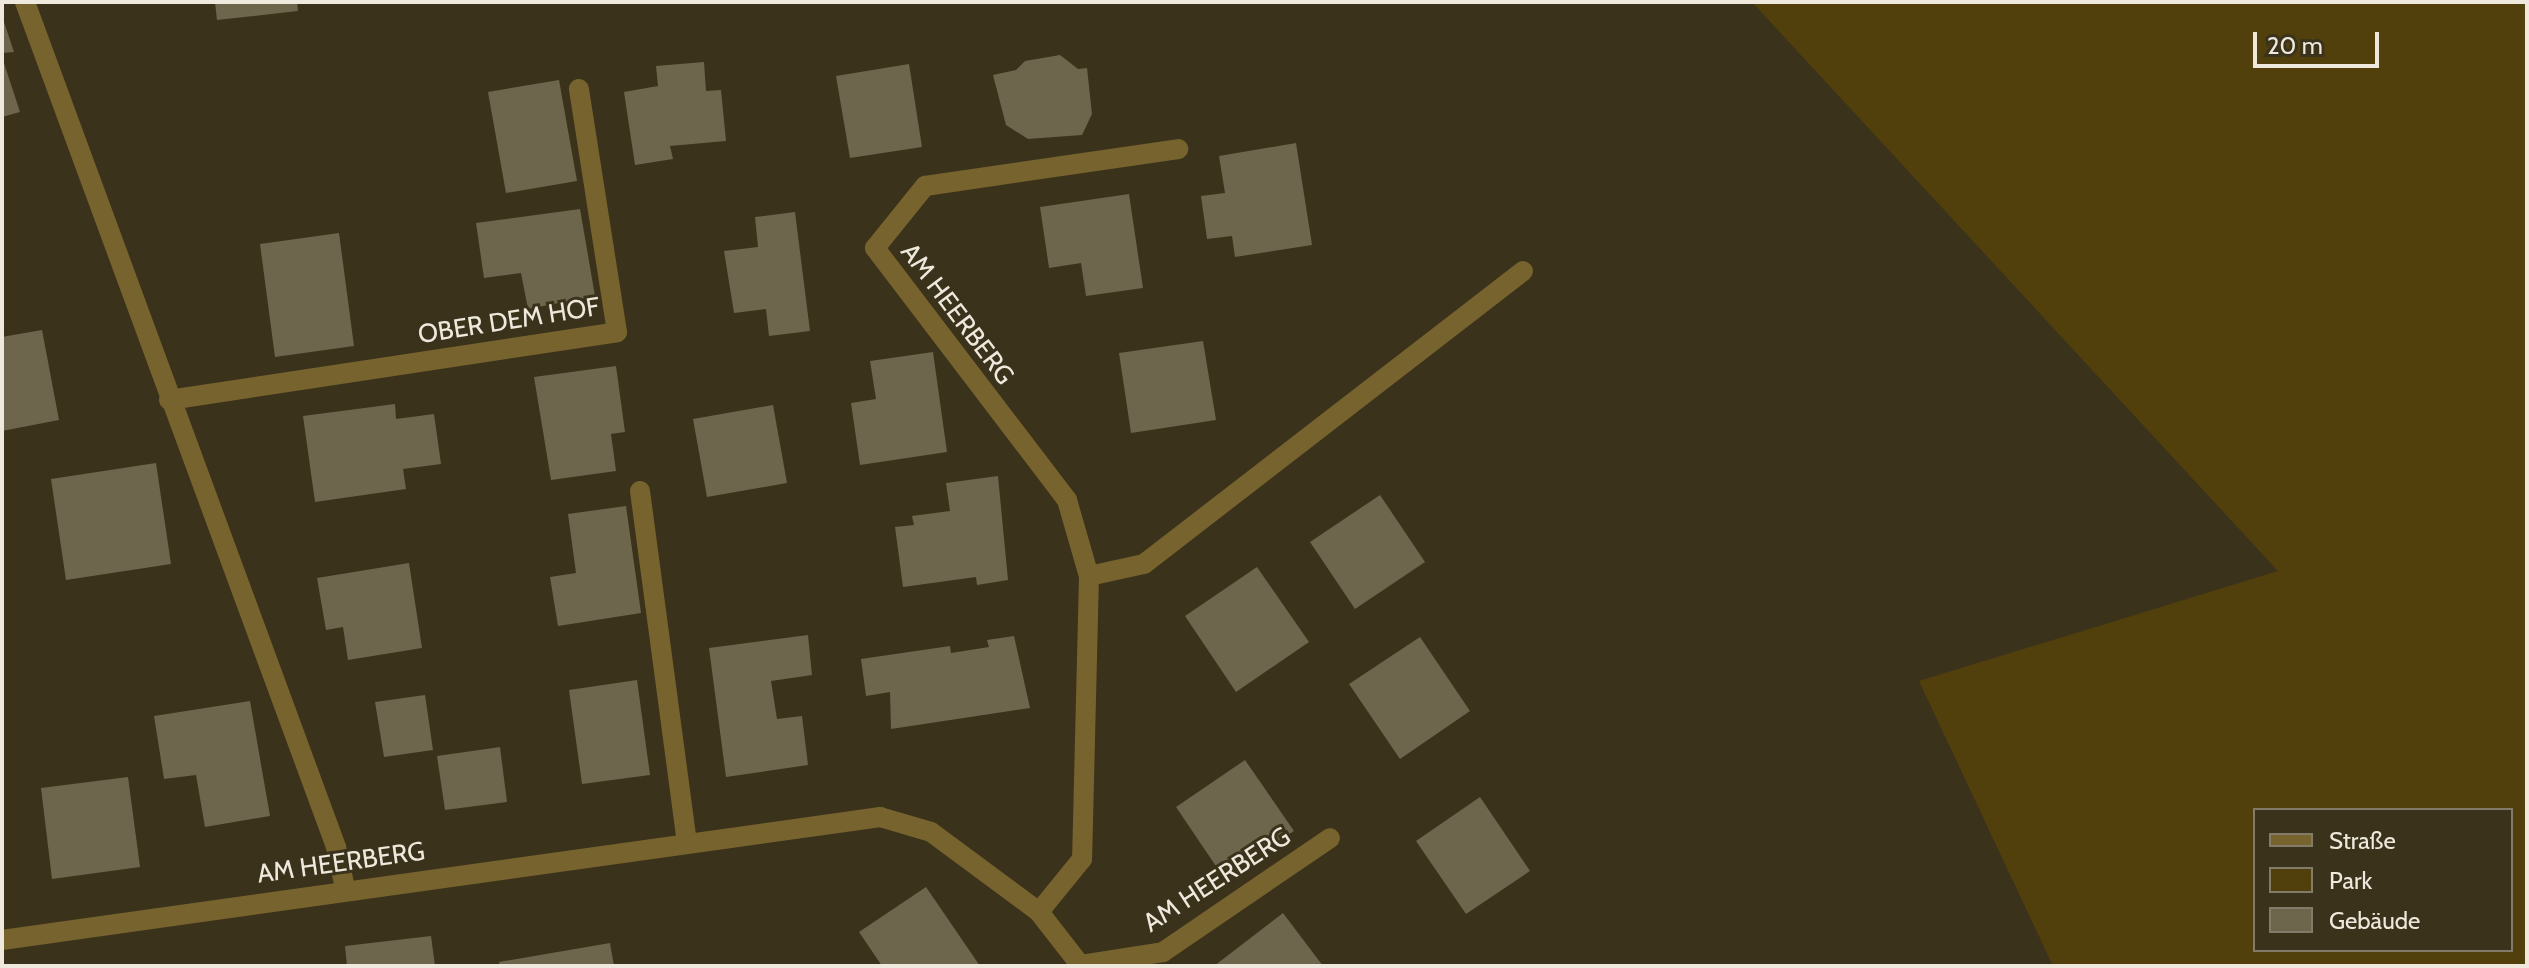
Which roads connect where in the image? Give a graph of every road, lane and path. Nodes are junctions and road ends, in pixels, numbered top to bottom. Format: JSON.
{"nodes":[{"id":1,"x":25,"y":2,"type":"edge"},
{"id":2,"x":579,"y":89,"type":"dead end"},
{"id":3,"x":1178,"y":149,"type":"dead end"},
{"id":4,"x":1523,"y":271,"type":"dead end"},
{"id":5,"x":169,"y":400,"type":"junction"},
{"id":6,"x":640,"y":491,"type":"dead end"},
{"id":7,"x":1089,"y":576,"type":"junction"},
{"id":8,"x":1330,"y":838,"type":"dead end"},
{"id":9,"x":687,"y":842,"type":"junction"},
{"id":10,"x":345,"y":888,"type":"junction"},
{"id":11,"x":1039,"y":912,"type":"junction"},
{"id":12,"x":2,"y":940,"type":"edge"},
{"id":13,"x":1081,"y":966,"type":"edge"}],
"edges":[{"from":1,"to":5,"type":"street"},
{"from":2,"to":5,"type":"street","name":"OBER DEM HOF"},
{"from":3,"to":7,"type":"street","name":"AM HEERBERG"},
{"from":4,"to":7,"type":"street"},
{"from":5,"to":10,"type":"street"},
{"from":6,"to":9,"type":"street"},
{"from":7,"to":11,"type":"street","name":"AM HEERBERG"},
{"from":8,"to":13,"type":"street","name":"AM HEERBERG"},
{"from":9,"to":10,"type":"street","name":"AM HEERBERG"},
{"from":9,"to":11,"type":"street","name":"AM HEERBERG"},
{"from":10,"to":12,"type":"street","name":"AM HEERBERG"},
{"from":11,"to":13,"type":"street","name":"AM HEERBERG"}]}
